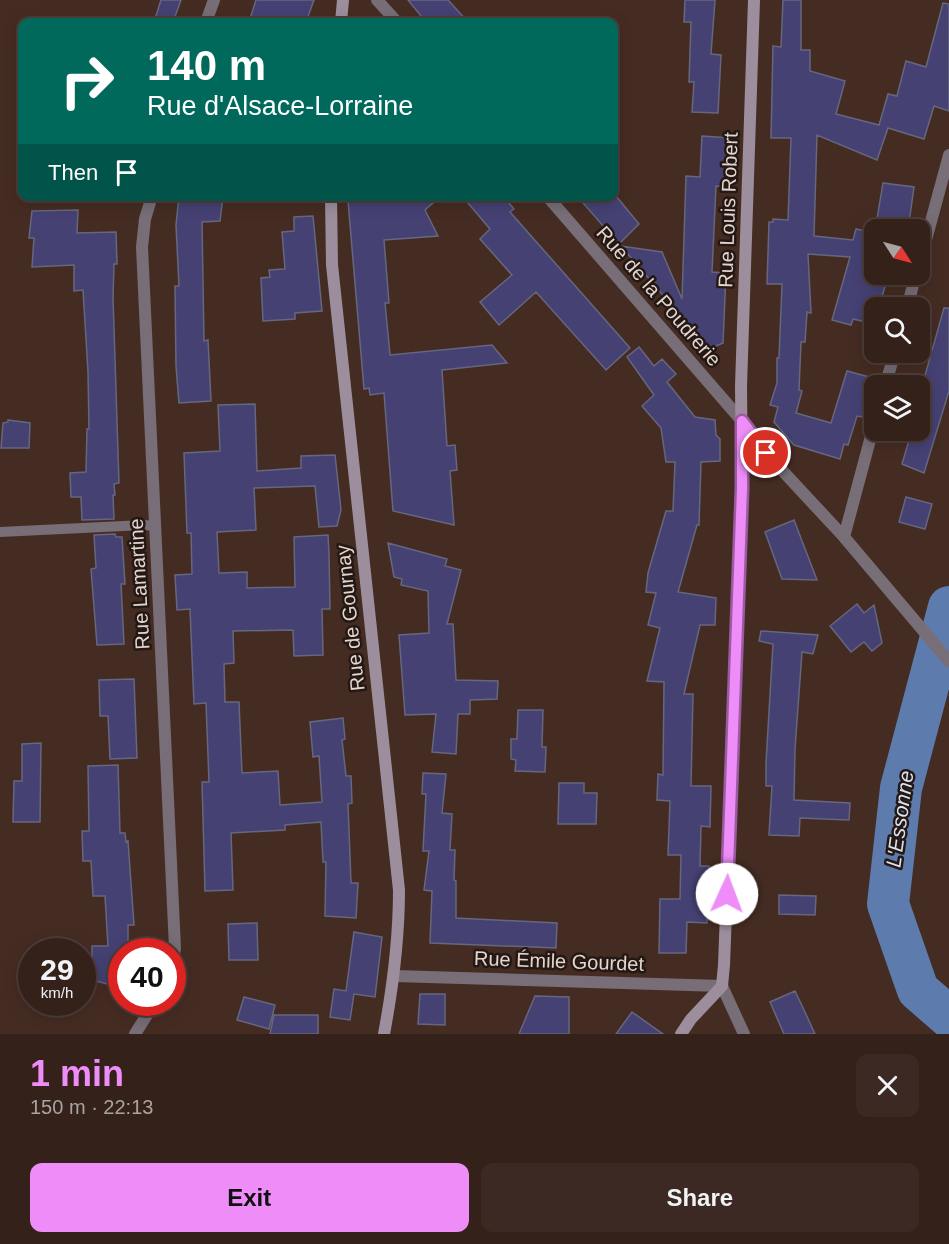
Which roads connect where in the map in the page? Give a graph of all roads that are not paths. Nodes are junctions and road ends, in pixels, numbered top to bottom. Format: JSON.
{"nodes":[{"id":1,"x":214,"y":0,"type":"edge"},
{"id":2,"x":343,"y":0,"type":"edge"},
{"id":3,"x":377,"y":0,"type":"edge"},
{"id":4,"x":754,"y":0,"type":"edge"},
{"id":5,"x":207,"y":18,"type":"edge"},
{"id":6,"x":341,"y":18,"type":"edge"},
{"id":7,"x":393,"y":18,"type":"edge"},
{"id":8,"x":949,"y":155,"type":"edge"},
{"id":9,"x":150,"y":201,"type":"edge"},
{"id":10,"x":331,"y":201,"type":"edge"},
{"id":11,"x":551,"y":201,"type":"edge"},
{"id":12,"x":930,"y":225,"type":"edge"},
{"id":13,"x":742,"y":421,"type":"junction"},
{"id":14,"x":870,"y":441,"type":"edge"},
{"id":15,"x":156,"y":526,"type":"junction"},
{"id":16,"x":0,"y":532,"type":"edge"},
{"id":17,"x":844,"y":537,"type":"junction"},
{"id":18,"x":949,"y":661,"type":"edge"},
{"id":19,"x":175,"y":938,"type":"edge"},
{"id":20,"x":395,"y":976,"type":"junction"},
{"id":21,"x":722,"y":986,"type":"junction"},
{"id":22,"x":146,"y":1016,"type":"edge"},
{"id":23,"x":135,"y":1034,"type":"edge"},
{"id":24,"x":384,"y":1034,"type":"edge"},
{"id":25,"x":681,"y":1034,"type":"edge"},
{"id":26,"x":744,"y":1034,"type":"edge"}],
"edges":[{"from":1,"to":5,"type":"street"},
{"from":2,"to":6,"type":"street"},
{"from":3,"to":7,"type":"street"},
{"from":4,"to":13,"type":"street","name":"Rue Louis Robert"},
{"from":8,"to":12,"type":"street"},
{"from":9,"to":15,"type":"street","name":"Rue Lamartine"},
{"from":10,"to":20,"type":"street","name":"Rue de Gournay"},
{"from":11,"to":13,"type":"street","name":"Rue de la Poudrerie"},
{"from":13,"to":17,"type":"street","name":"Rue de la Poudrerie"},
{"from":13,"to":21,"type":"street","name":"Rue Louis Robert"},
{"from":14,"to":17,"type":"street"},
{"from":15,"to":16,"type":"lane"},
{"from":15,"to":19,"type":"street","name":"Rue Lamartine"},
{"from":17,"to":18,"type":"street","name":"Rue de la Poudrerie"},
{"from":20,"to":21,"type":"street","name":"Rue Émile Gourdet"},
{"from":20,"to":24,"type":"street","name":"Rue de Gournay"},
{"from":21,"to":25,"type":"street"},
{"from":21,"to":26,"type":"street"},
{"from":22,"to":23,"type":"street"}]}
